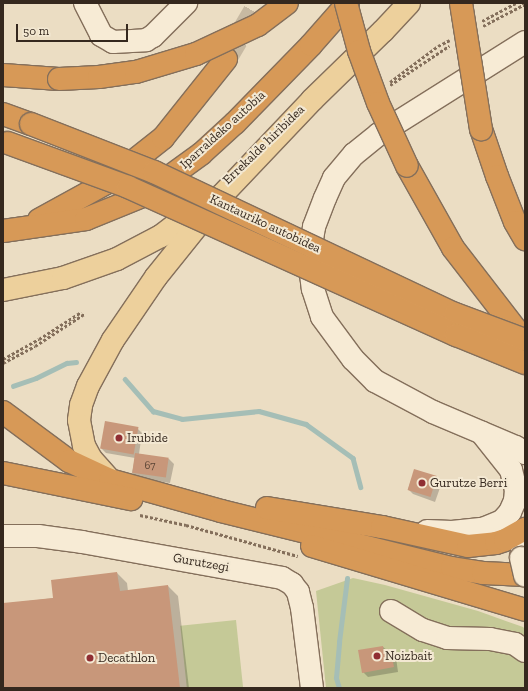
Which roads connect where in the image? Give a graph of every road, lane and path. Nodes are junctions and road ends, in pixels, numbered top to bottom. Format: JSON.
{"nodes":[{"id":1,"x":85,"y":3,"type":"edge"},
{"id":2,"x":186,"y":3,"type":"edge"},
{"id":3,"x":287,"y":3,"type":"edge"},
{"id":4,"x":347,"y":3,"type":"edge"},
{"id":5,"x":409,"y":3,"type":"edge"},
{"id":6,"x":461,"y":3,"type":"edge"},
{"id":7,"x":525,"y":42,"type":"edge"},
{"id":8,"x":226,"y":59,"type":"tunnel mouth"},
{"id":9,"x":3,"y":75,"type":"edge"},
{"id":10,"x":312,"y":100,"type":"junction"},
{"id":11,"x":3,"y":114,"type":"edge"},
{"id":12,"x":6,"y":142,"type":"edge"},
{"id":13,"x":39,"y":220,"type":"dead end"},
{"id":14,"x":3,"y":231,"type":"edge"},
{"id":15,"x":525,"y":239,"type":"edge"},
{"id":16,"x":3,"y":290,"type":"edge"},
{"id":17,"x":80,"y":312,"type":"dead end"},
{"id":18,"x":84,"y":314,"type":"dead end"},
{"id":19,"x":525,"y":340,"type":"edge"},
{"id":20,"x":3,"y":359,"type":"edge"},
{"id":21,"x":3,"y":363,"type":"edge"},
{"id":22,"x":525,"y":363,"type":"edge"},
{"id":23,"x":3,"y":412,"type":"edge"},
{"id":24,"x":481,"y":431,"type":"junction"},
{"id":25,"x":525,"y":443,"type":"edge"},
{"id":26,"x":525,"y":453,"type":"edge"},
{"id":27,"x":3,"y":472,"type":"edge"},
{"id":28,"x":110,"y":480,"type":"junction"},
{"id":29,"x":173,"y":497,"type":"junction"},
{"id":30,"x":132,"y":506,"type":"junction"},
{"id":31,"x":221,"y":511,"type":"junction"},
{"id":32,"x":382,"y":527,"type":"junction"},
{"id":33,"x":525,"y":530,"type":"edge"},
{"id":34,"x":3,"y":536,"type":"edge"},
{"id":35,"x":303,"y":557,"type":"dead end"},
{"id":36,"x":524,"y":570,"type":"edge"},
{"id":37,"x":525,"y":610,"type":"edge"},
{"id":38,"x":391,"y":611,"type":"dead end"},
{"id":39,"x":525,"y":650,"type":"edge"},
{"id":40,"x":312,"y":688,"type":"edge"}],
"edges":[{"from":1,"to":2,"type":"street"},
{"from":3,"to":9,"type":"highway","bridge":true},
{"from":4,"to":14,"type":"highway","name":"Iparraldeko autobia"},
{"from":4,"to":19,"type":"highway","bridge":true},
{"from":5,"to":10,"type":"main road"},
{"from":6,"to":15,"type":"highway","bridge":true},
{"from":7,"to":24,"type":"street"},
{"from":8,"to":13,"type":"highway"},
{"from":10,"to":16,"type":"main road","name":"Errekalde hiribidea"},
{"from":10,"to":28,"type":"main road"},
{"from":11,"to":19,"type":"highway","name":"Kantauriko autobidea","bridge":true},
{"from":12,"to":22,"type":"highway","name":"Kantauriko autobidea","bridge":true},
{"from":17,"to":20,"type":"path"},
{"from":18,"to":21,"type":"path"},
{"from":23,"to":28,"type":"highway"},
{"from":24,"to":25,"type":"street"},
{"from":24,"to":26,"type":"street"},
{"from":24,"to":32,"type":"street"},
{"from":27,"to":30,"type":"highway"},
{"from":28,"to":29,"type":"highway"},
{"from":29,"to":31,"type":"highway"},
{"from":29,"to":32,"type":"highway"},
{"from":30,"to":31,"type":"highway"},
{"from":30,"to":35,"type":"path"},
{"from":30,"to":37,"type":"highway"},
{"from":31,"to":36,"type":"highway"},
{"from":32,"to":33,"type":"highway"},
{"from":33,"to":36,"type":"street"},
{"from":34,"to":40,"type":"street","name":"Gurutzegi"},
{"from":38,"to":39,"type":"street"}]}
